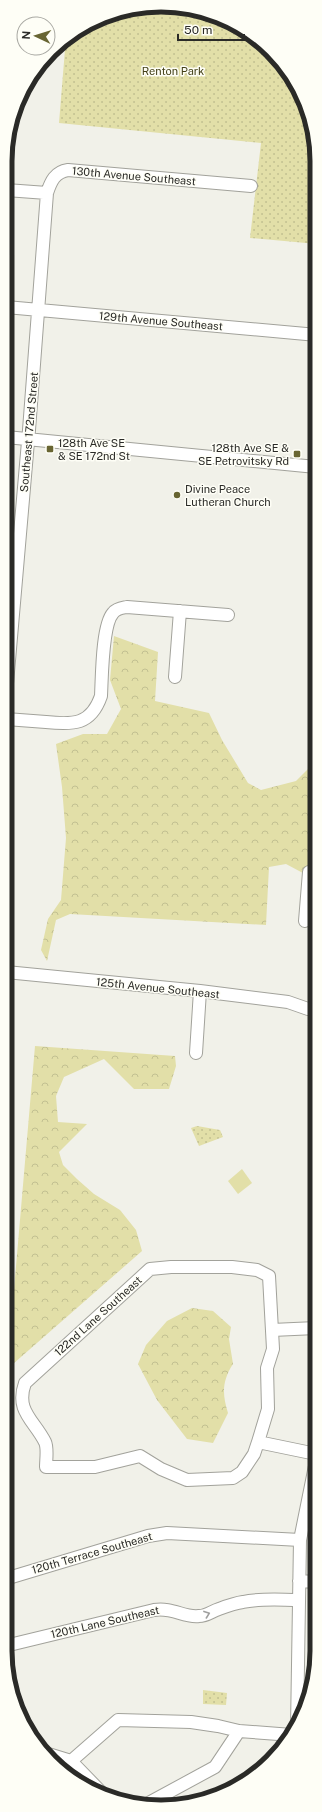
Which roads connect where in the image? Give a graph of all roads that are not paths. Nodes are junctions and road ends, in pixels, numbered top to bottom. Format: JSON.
{"nodes":[{"id":1,"x":252,"y":186,"type":"dead end"},
{"id":2,"x":12,"y":190,"type":"edge"},
{"id":3,"x":47,"y":193,"type":"junction"},
{"id":4,"x":12,"y":308,"type":"edge"},
{"id":5,"x":39,"y":310,"type":"junction"},
{"id":6,"x":310,"y":334,"type":"edge"},
{"id":7,"x":12,"y":438,"type":"edge"},
{"id":8,"x":28,"y":439,"type":"junction"},
{"id":9,"x":310,"y":466,"type":"edge"},
{"id":10,"x":180,"y":611,"type":"junction"},
{"id":11,"x":228,"y":615,"type":"dead end"},
{"id":12,"x":12,"y":625,"type":"edge"},
{"id":13,"x":175,"y":677,"type":"dead end"},
{"id":14,"x":12,"y":719,"type":"edge"},
{"id":15,"x":310,"y":872,"type":"edge"},
{"id":16,"x":305,"y":921,"type":"dead end"},
{"id":17,"x":12,"y":973,"type":"edge"},
{"id":18,"x":200,"y":991,"type":"junction"},
{"id":19,"x":308,"y":1009,"type":"dead end"},
{"id":20,"x":196,"y":1053,"type":"dead end"},
{"id":21,"x":310,"y":1328,"type":"edge"},
{"id":22,"x":272,"y":1330,"type":"junction"},
{"id":23,"x":258,"y":1442,"type":"junction"},
{"id":24,"x":310,"y":1453,"type":"edge"},
{"id":25,"x":310,"y":1512,"type":"edge"},
{"id":26,"x":300,"y":1540,"type":"junction"},
{"id":27,"x":12,"y":1576,"type":"edge"},
{"id":28,"x":299,"y":1581,"type":"junction"},
{"id":29,"x":310,"y":1582,"type":"edge"},
{"id":30,"x":299,"y":1600,"type":"junction"},
{"id":31,"x":12,"y":1644,"type":"edge"},
{"id":32,"x":300,"y":1705,"type":"edge"},
{"id":33,"x":239,"y":1731,"type":"junction"},
{"id":34,"x":285,"y":1734,"type":"edge"},
{"id":35,"x":57,"y":1757,"type":"edge"},
{"id":36,"x":71,"y":1761,"type":"junction"},
{"id":37,"x":66,"y":1766,"type":"edge"},
{"id":38,"x":93,"y":1784,"type":"edge"},
{"id":39,"x":154,"y":1800,"type":"edge"}],
"edges":[{"from":1,"to":3,"type":"street","name":"130th Avenue Southeast"},
{"from":2,"to":3,"type":"street"},
{"from":3,"to":5,"type":"street","name":"Southeast 172nd Street"},
{"from":4,"to":5,"type":"street","name":"129th Avenue Southeast"},
{"from":5,"to":6,"type":"street","name":"129th Avenue Southeast"},
{"from":5,"to":8,"type":"street","name":"Southeast 172nd Street"},
{"from":7,"to":8,"type":"street"},
{"from":8,"to":9,"type":"street"},
{"from":8,"to":12,"type":"street","name":"Southeast 172nd Street"},
{"from":10,"to":11,"type":"street"},
{"from":10,"to":13,"type":"street"},
{"from":10,"to":14,"type":"street"},
{"from":15,"to":16,"type":"street"},
{"from":17,"to":18,"type":"street","name":"125th Avenue Southeast"},
{"from":18,"to":19,"type":"street","name":"125th Avenue Southeast"},
{"from":18,"to":20,"type":"street"},
{"from":21,"to":22,"type":"street"},
{"from":22,"to":23,"type":"street"},
{"from":22,"to":23,"type":"street","name":"122nd Lane Southeast"},
{"from":23,"to":24,"type":"street"},
{"from":25,"to":26,"type":"street"},
{"from":26,"to":27,"type":"street","name":"120th Terrace Southeast"},
{"from":26,"to":28,"type":"street"},
{"from":28,"to":29,"type":"street"},
{"from":28,"to":30,"type":"street"},
{"from":31,"to":30,"type":"street","name":"120th Lane Southeast","one_way":true},
{"from":30,"to":32,"type":"street"},
{"from":33,"to":34,"type":"street"},
{"from":33,"to":36,"type":"street"},
{"from":33,"to":39,"type":"street"},
{"from":35,"to":36,"type":"street"},
{"from":36,"to":37,"type":"street"},
{"from":36,"to":38,"type":"street"}]}
